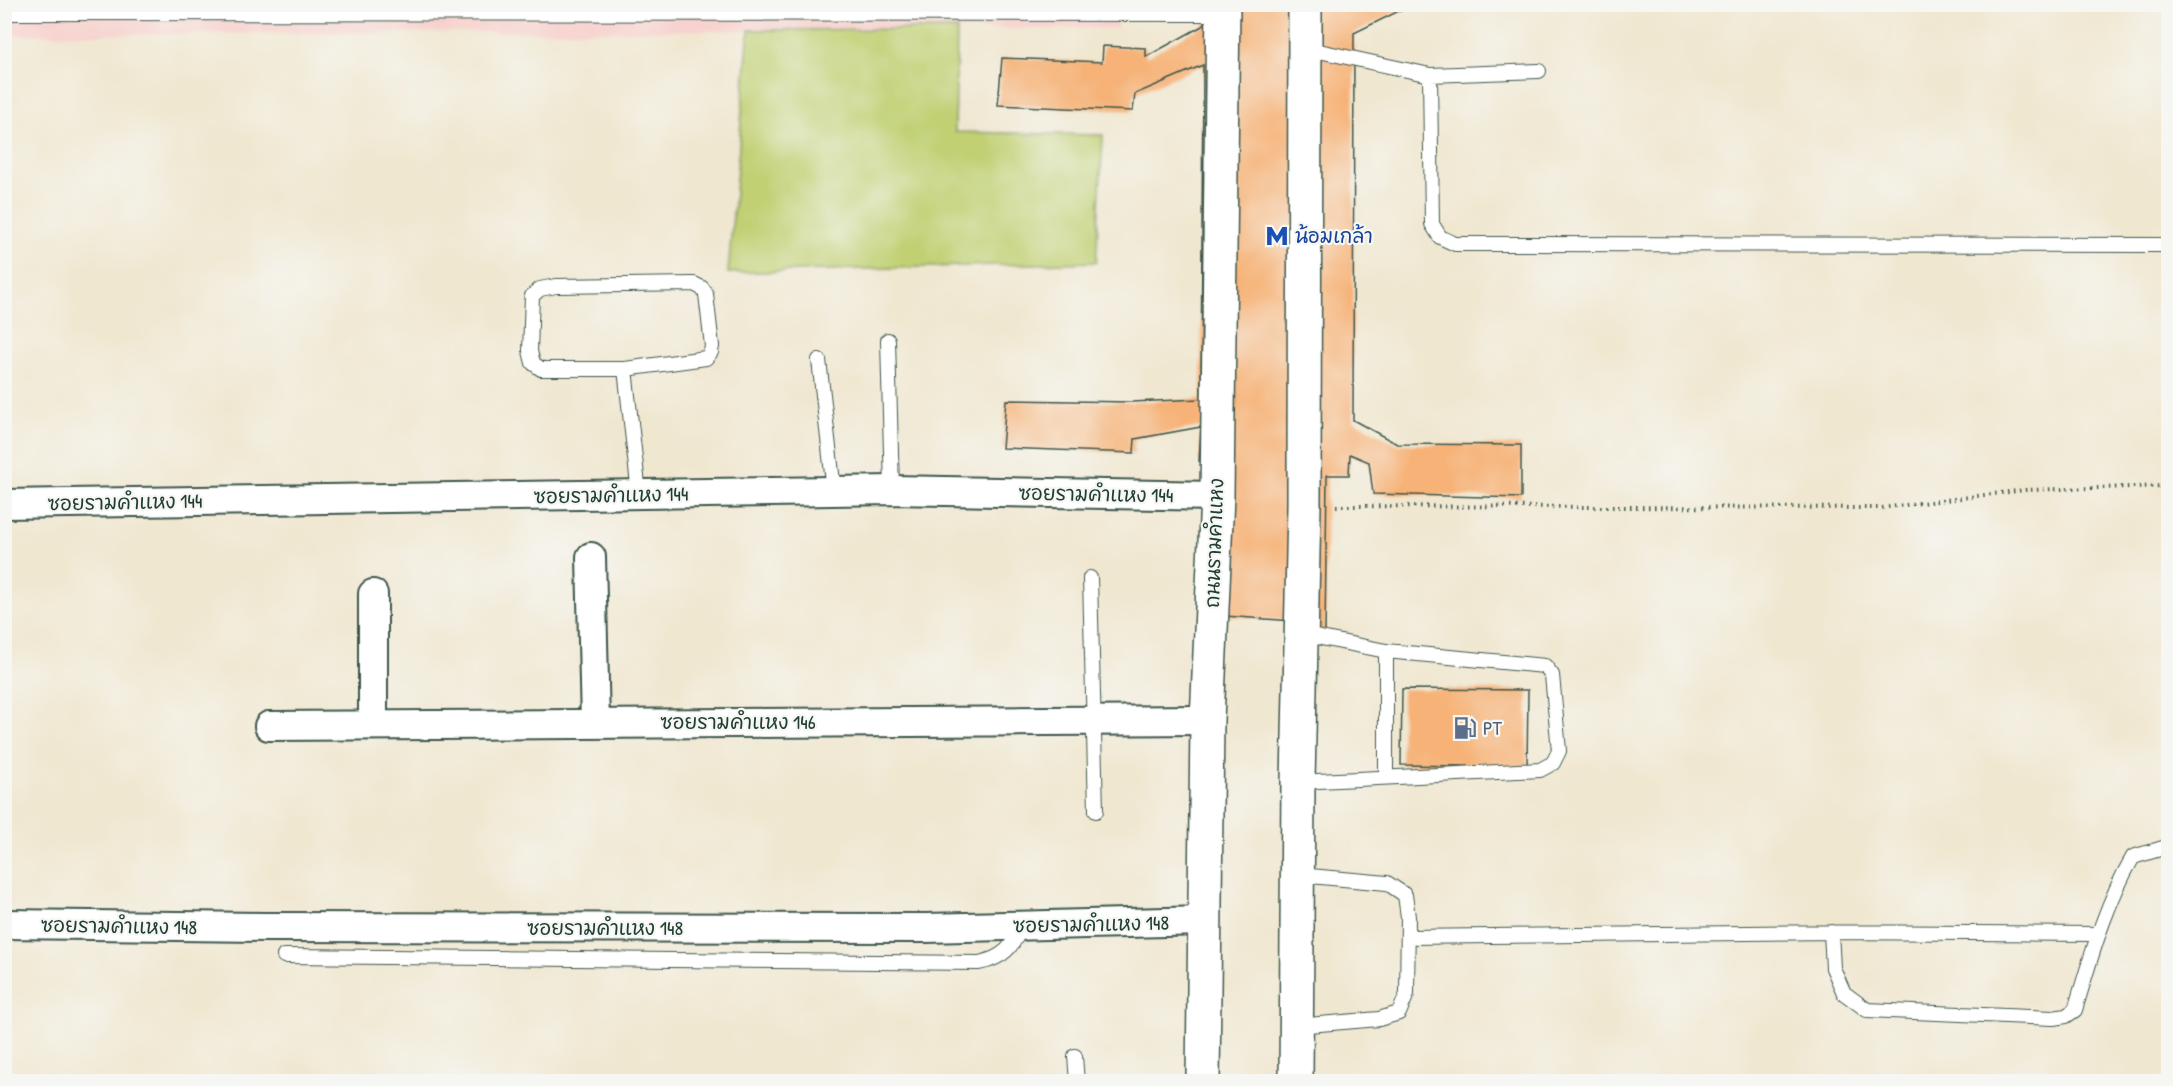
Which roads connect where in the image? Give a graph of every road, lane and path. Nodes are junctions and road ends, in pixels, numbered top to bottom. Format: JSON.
{"nodes":[{"id":1,"x":1305,"y":4,"type":"edge"},
{"id":2,"x":1223,"y":9,"type":"edge"},
{"id":3,"x":4,"y":13,"type":"edge"},
{"id":4,"x":1305,"y":48,"type":"junction"},
{"id":5,"x":1539,"y":71,"type":"dead end"},
{"id":6,"x":1430,"y":75,"type":"junction"},
{"id":7,"x":2169,"y":245,"type":"edge"},
{"id":8,"x":888,"y":340,"type":"dead end"},
{"id":9,"x":819,"y":360,"type":"dead end"},
{"id":10,"x":625,"y":369,"type":"junction"},
{"id":11,"x":2169,"y":486,"type":"edge"},
{"id":12,"x":892,"y":490,"type":"junction"},
{"id":13,"x":834,"y":491,"type":"junction"},
{"id":14,"x":639,"y":494,"type":"junction"},
{"id":15,"x":1217,"y":496,"type":"junction"},
{"id":16,"x":4,"y":504,"type":"edge"},
{"id":17,"x":1304,"y":506,"type":"junction"},
{"id":18,"x":591,"y":557,"type":"dead end"},
{"id":19,"x":1090,"y":578,"type":"dead end"},
{"id":20,"x":373,"y":594,"type":"dead end"},
{"id":21,"x":1302,"y":634,"type":"junction"},
{"id":22,"x":1386,"y":651,"type":"junction"},
{"id":23,"x":1095,"y":720,"type":"junction"},
{"id":24,"x":1207,"y":720,"type":"junction"},
{"id":25,"x":595,"y":723,"type":"junction"},
{"id":26,"x":373,"y":725,"type":"junction"},
{"id":27,"x":268,"y":726,"type":"dead end"},
{"id":28,"x":1386,"y":777,"type":"junction"},
{"id":29,"x":1298,"y":782,"type":"junction"},
{"id":30,"x":1096,"y":811,"type":"dead end"},
{"id":31,"x":2169,"y":848,"type":"edge"},
{"id":32,"x":1299,"y":875,"type":"junction"},
{"id":33,"x":1205,"y":921,"type":"junction"},
{"id":34,"x":4,"y":924,"type":"edge"},
{"id":35,"x":1023,"y":925,"type":"junction"},
{"id":36,"x":1831,"y":932,"type":"junction"},
{"id":37,"x":2098,"y":934,"type":"junction"},
{"id":38,"x":1408,"y":937,"type":"junction"},
{"id":39,"x":284,"y":956,"type":"dead end"},
{"id":40,"x":1296,"y":1026,"type":"junction"},
{"id":41,"x":1075,"y":1056,"type":"dead end"},
{"id":42,"x":1077,"y":1082,"type":"edge"},
{"id":43,"x":1203,"y":1082,"type":"edge"},
{"id":44,"x":1296,"y":1082,"type":"edge"}],
"edges":[{"from":1,"to":4,"type":"main road"},
{"from":2,"to":3,"type":"lane"},
{"from":2,"to":15,"type":"main road","name":"ถนนรามคำแหง"},
{"from":4,"to":6,"type":"lane"},
{"from":4,"to":17,"type":"main road"},
{"from":5,"to":6,"type":"lane"},
{"from":6,"to":7,"type":"lane"},
{"from":8,"to":12,"type":"lane"},
{"from":9,"to":13,"type":"lane"},
{"from":10,"to":10,"type":"lane"},
{"from":10,"to":14,"type":"lane"},
{"from":11,"to":17,"type":"path"},
{"from":12,"to":13,"type":"street","name":"ซอยรามคำแหง 144"},
{"from":12,"to":15,"type":"street","name":"ซอยรามคำแหง 144"},
{"from":13,"to":14,"type":"street","name":"ซอยรามคำแหง 144"},
{"from":14,"to":16,"type":"street","name":"ซอยรามคำแหง 144"},
{"from":15,"to":24,"type":"main road","name":"ถนนรามคำแหง"},
{"from":17,"to":21,"type":"main road"},
{"from":18,"to":25,"type":"street"},
{"from":19,"to":23,"type":"lane"},
{"from":20,"to":26,"type":"street"},
{"from":21,"to":22,"type":"lane"},
{"from":21,"to":29,"type":"main road"},
{"from":22,"to":28,"type":"lane"},
{"from":22,"to":28,"type":"lane"},
{"from":23,"to":24,"type":"street","name":"ซอยรามคำแหง 146"},
{"from":23,"to":25,"type":"street","name":"ซอยรามคำแหง 146"},
{"from":23,"to":30,"type":"lane"},
{"from":24,"to":33,"type":"main road","name":"ถนนรามคำแหง"},
{"from":25,"to":26,"type":"street","name":"ซอยรามคำแหง 146"},
{"from":26,"to":27,"type":"street","name":"ซอยรามคำแหง 146"},
{"from":28,"to":29,"type":"lane"},
{"from":29,"to":32,"type":"main road"},
{"from":31,"to":37,"type":"lane"},
{"from":32,"to":38,"type":"lane"},
{"from":32,"to":40,"type":"main road"},
{"from":33,"to":35,"type":"street","name":"ซอยรามคำแหง 148"},
{"from":33,"to":43,"type":"main road","name":"ถนนรามคำแหง"},
{"from":34,"to":35,"type":"street","name":"ซอยรามคำแหง 148"},
{"from":35,"to":39,"type":"lane"},
{"from":36,"to":37,"type":"lane"},
{"from":36,"to":37,"type":"lane"},
{"from":36,"to":38,"type":"lane"},
{"from":38,"to":40,"type":"lane"},
{"from":40,"to":44,"type":"main road"},
{"from":41,"to":42,"type":"lane"}]}
